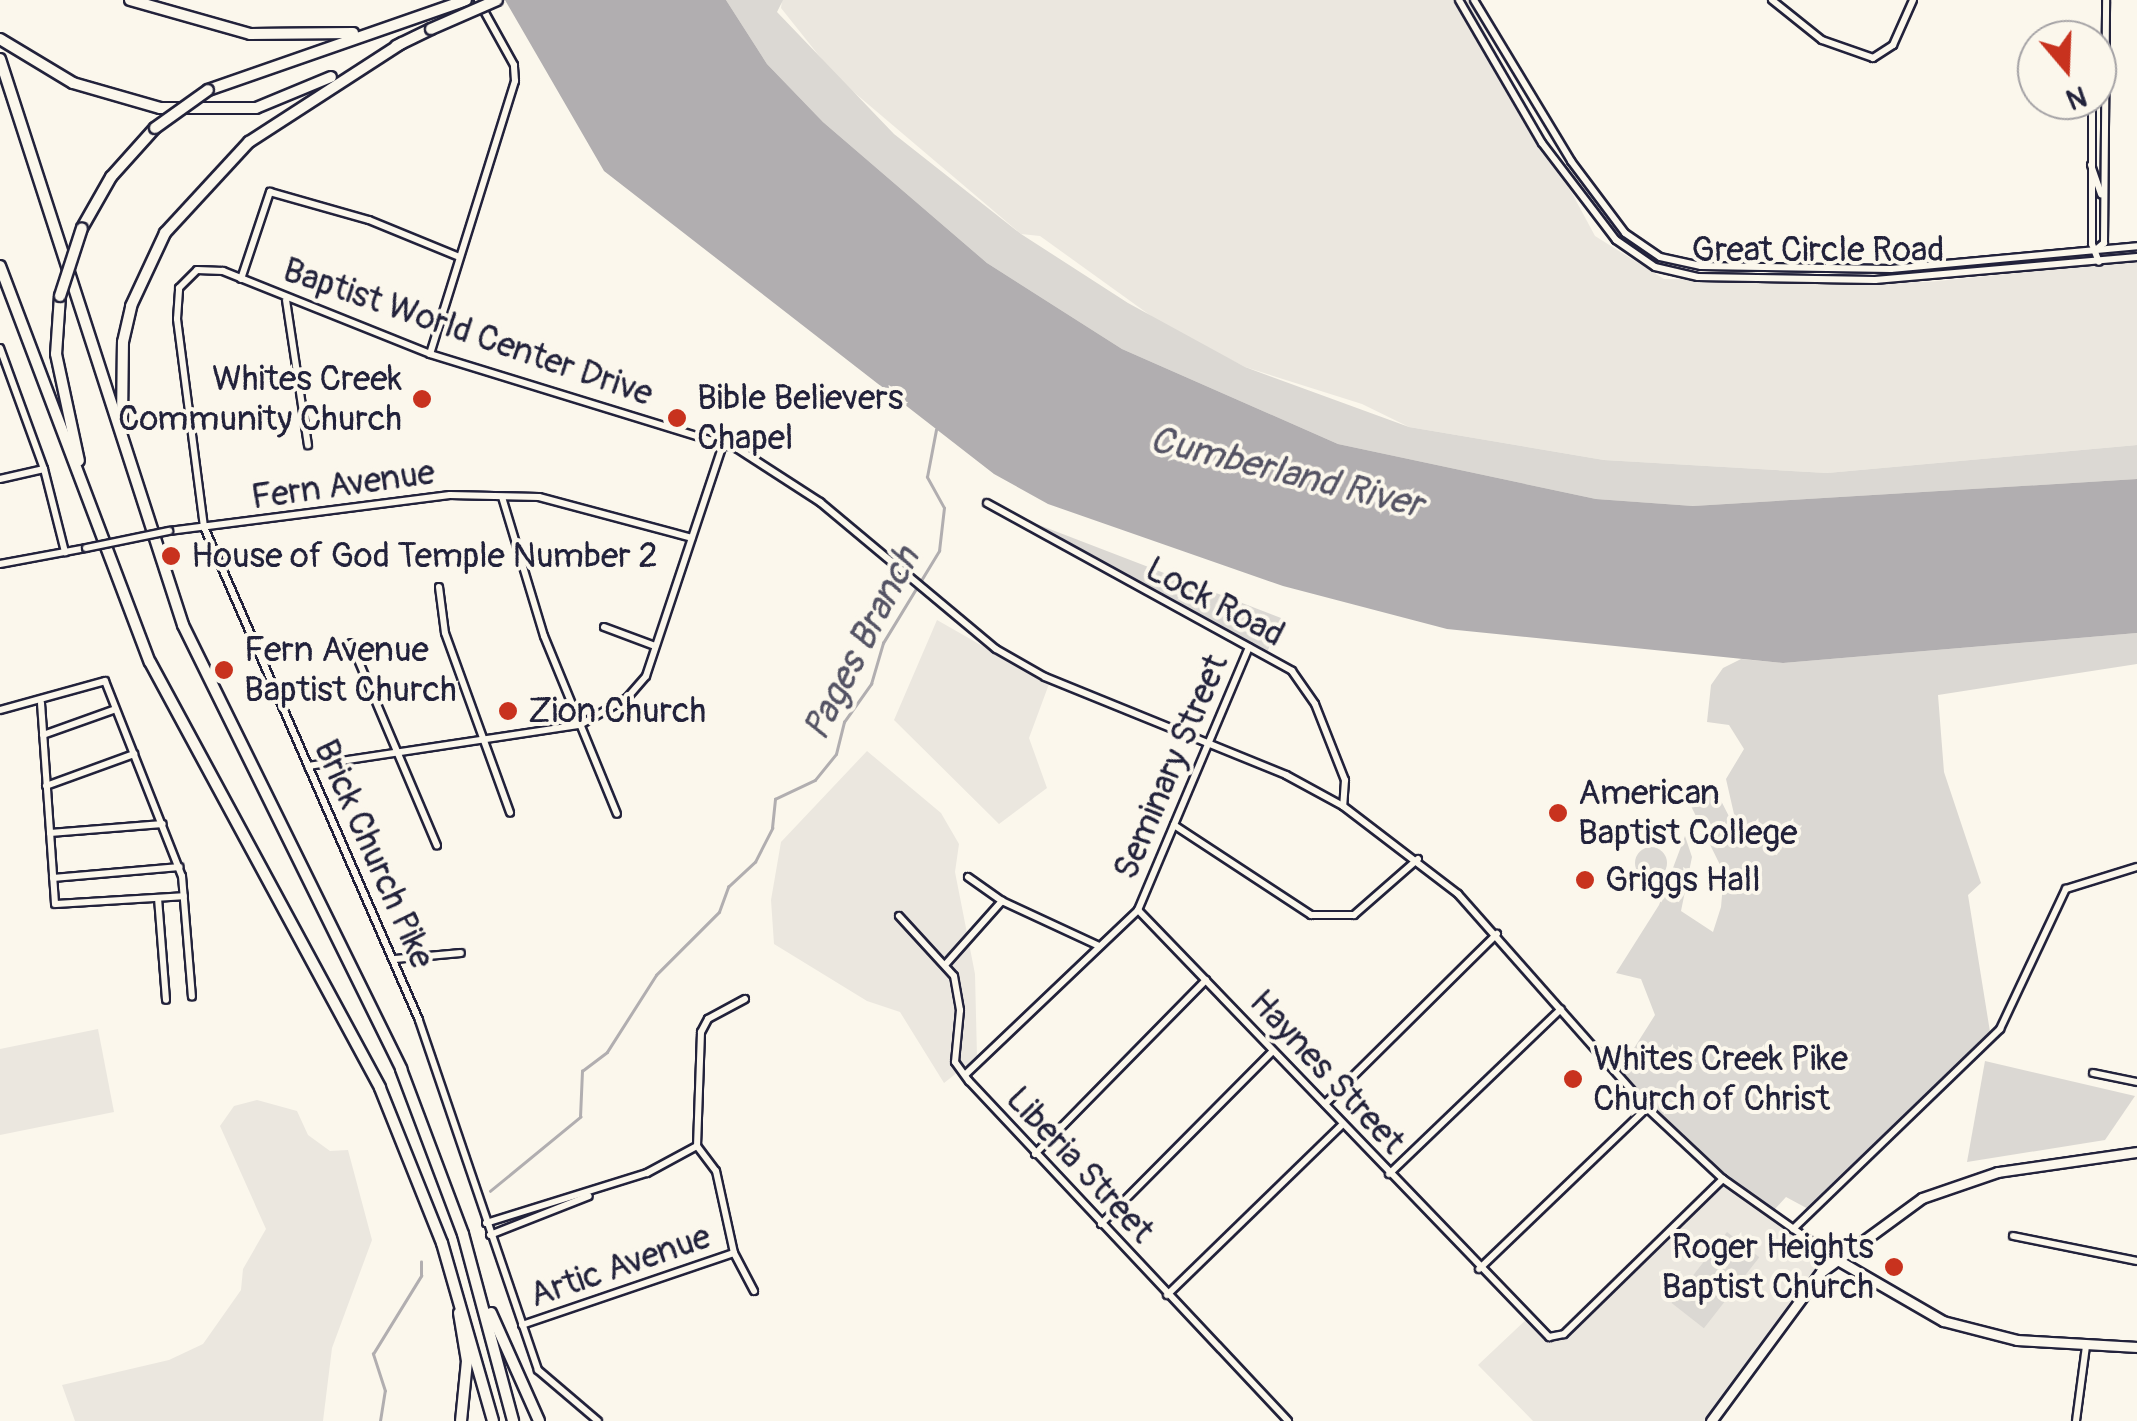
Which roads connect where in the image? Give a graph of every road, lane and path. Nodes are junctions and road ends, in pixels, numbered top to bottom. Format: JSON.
{"nodes":[{"id":1,"x":130,"y":0,"type":"edge"},
{"id":2,"x":466,"y":0,"type":"edge"},
{"id":3,"x":478,"y":0,"type":"edge"},
{"id":4,"x":498,"y":0,"type":"edge"},
{"id":5,"x":1459,"y":0,"type":"edge"},
{"id":6,"x":1474,"y":0,"type":"edge"},
{"id":7,"x":1772,"y":0,"type":"edge"},
{"id":8,"x":1913,"y":0,"type":"edge"},
{"id":9,"x":384,"y":30,"type":"junction"},
{"id":10,"x":0,"y":38,"type":"edge"},
{"id":11,"x":402,"y":43,"type":"junction"},
{"id":12,"x":0,"y":59,"type":"edge"},
{"id":13,"x":2091,"y":120,"type":"edge"},
{"id":14,"x":2103,"y":120,"type":"edge"},
{"id":15,"x":2090,"y":164,"type":"junction"},
{"id":16,"x":2102,"y":195,"type":"junction"},
{"id":17,"x":2137,"y":246,"type":"edge"},
{"id":18,"x":2098,"y":249,"type":"junction"},
{"id":19,"x":459,"y":256,"type":"junction"},
{"id":20,"x":2137,"y":257,"type":"edge"},
{"id":21,"x":2099,"y":262,"type":"junction"},
{"id":22,"x":0,"y":266,"type":"edge"},
{"id":23,"x":241,"y":279,"type":"junction"},
{"id":24,"x":184,"y":280,"type":"joint"},
{"id":25,"x":286,"y":299,"type":"junction"},
{"id":26,"x":0,"y":348,"type":"edge"},
{"id":27,"x":430,"y":354,"type":"junction"},
{"id":28,"x":122,"y":432,"type":"junction"},
{"id":29,"x":723,"y":444,"type":"junction"},
{"id":30,"x":308,"y":445,"type":"dead end"},
{"id":31,"x":44,"y":470,"type":"junction"},
{"id":32,"x":0,"y":479,"type":"edge"},
{"id":33,"x":88,"y":496,"type":"junction"},
{"id":34,"x":502,"y":497,"type":"junction"},
{"id":35,"x":987,"y":503,"type":"dead end"},
{"id":36,"x":204,"y":527,"type":"junction"},
{"id":37,"x":692,"y":538,"type":"junction"},
{"id":38,"x":66,"y":552,"type":"junction"},
{"id":39,"x":0,"y":564,"type":"edge"},
{"id":40,"x":439,"y":587,"type":"dead end"},
{"id":41,"x":604,"y":627,"type":"dead end"},
{"id":42,"x":351,"y":643,"type":"dead end"},
{"id":43,"x":655,"y":646,"type":"junction"},
{"id":44,"x":1249,"y":646,"type":"junction"},
{"id":45,"x":40,"y":703,"type":"junction"},
{"id":46,"x":116,"y":709,"type":"junction"},
{"id":47,"x":0,"y":710,"type":"edge"},
{"id":48,"x":580,"y":725,"type":"junction"},
{"id":49,"x":43,"y":735,"type":"junction"},
{"id":50,"x":489,"y":740,"type":"junction"},
{"id":51,"x":1208,"y":743,"type":"junction"},
{"id":52,"x":134,"y":754,"type":"junction"},
{"id":53,"x":398,"y":755,"type":"junction"},
{"id":54,"x":308,"y":766,"type":"junction"},
{"id":55,"x":46,"y":786,"type":"junction"},
{"id":56,"x":1343,"y":806,"type":"junction"},
{"id":57,"x":510,"y":813,"type":"dead end"},
{"id":58,"x":617,"y":814,"type":"dead end"},
{"id":59,"x":163,"y":824,"type":"junction"},
{"id":60,"x":1174,"y":825,"type":"junction"},
{"id":61,"x":50,"y":834,"type":"junction"},
{"id":62,"x":438,"y":846,"type":"dead end"},
{"id":63,"x":1418,"y":859,"type":"junction"},
{"id":64,"x":180,"y":867,"type":"junction"},
{"id":65,"x":2137,"y":867,"type":"edge"},
{"id":66,"x":968,"y":877,"type":"dead end"},
{"id":67,"x":53,"y":878,"type":"junction"},
{"id":68,"x":184,"y":896,"type":"junction"},
{"id":69,"x":158,"y":898,"type":"junction"},
{"id":70,"x":1002,"y":901,"type":"junction"},
{"id":71,"x":1138,"y":910,"type":"junction"},
{"id":72,"x":899,"y":916,"type":"dead end"},
{"id":73,"x":1496,"y":934,"type":"junction"},
{"id":74,"x":1099,"y":946,"type":"junction"},
{"id":75,"x":461,"y":953,"type":"dead end"},
{"id":76,"x":395,"y":959,"type":"junction"},
{"id":77,"x":945,"y":965,"type":"junction"},
{"id":78,"x":1206,"y":980,"type":"junction"},
{"id":79,"x":192,"y":997,"type":"dead end"},
{"id":80,"x":745,"y":999,"type":"dead end"},
{"id":81,"x":166,"y":1000,"type":"dead end"},
{"id":82,"x":1561,"y":1009,"type":"junction"},
{"id":83,"x":1273,"y":1051,"type":"junction"},
{"id":84,"x":2093,"y":1073,"type":"dead end"},
{"id":85,"x":966,"y":1074,"type":"junction"},
{"id":86,"x":2137,"y":1082,"type":"edge"},
{"id":87,"x":1325,"y":1104,"type":"junction"},
{"id":88,"x":1647,"y":1108,"type":"junction"},
{"id":89,"x":1343,"y":1124,"type":"junction"},
{"id":90,"x":697,"y":1146,"type":"junction"},
{"id":91,"x":2137,"y":1152,"type":"edge"},
{"id":92,"x":1034,"y":1154,"type":"junction"},
{"id":93,"x":1388,"y":1174,"type":"junction"},
{"id":94,"x":1722,"y":1179,"type":"junction"},
{"id":95,"x":599,"y":1190,"type":"junction"},
{"id":96,"x":486,"y":1223,"type":"junction"},
{"id":97,"x":1101,"y":1224,"type":"junction"},
{"id":98,"x":1793,"y":1229,"type":"junction"},
{"id":99,"x":490,"y":1235,"type":"junction"},
{"id":100,"x":2013,"y":1236,"type":"dead end"},
{"id":101,"x":734,"y":1253,"type":"junction"},
{"id":102,"x":1836,"y":1260,"type":"junction"},
{"id":103,"x":2137,"y":1261,"type":"edge"},
{"id":104,"x":1479,"y":1269,"type":"junction"},
{"id":105,"x":455,"y":1283,"type":"junction"},
{"id":106,"x":754,"y":1291,"type":"dead end"},
{"id":107,"x":482,"y":1294,"type":"junction"},
{"id":108,"x":1167,"y":1294,"type":"junction"},
{"id":109,"x":522,"y":1326,"type":"junction"},
{"id":110,"x":2086,"y":1346,"type":"junction"},
{"id":111,"x":2137,"y":1347,"type":"edge"},
{"id":112,"x":462,"y":1421,"type":"edge"},
{"id":113,"x":493,"y":1421,"type":"edge"},
{"id":114,"x":513,"y":1421,"type":"edge"},
{"id":115,"x":539,"y":1421,"type":"edge"},
{"id":116,"x":598,"y":1421,"type":"edge"},
{"id":117,"x":1288,"y":1421,"type":"edge"},
{"id":118,"x":1711,"y":1421,"type":"edge"},
{"id":119,"x":2076,"y":1421,"type":"edge"}],
"edges":[{"from":1,"to":9,"type":"highway"},
{"from":2,"to":9,"type":"highway"},
{"from":3,"to":19,"type":"street"},
{"from":4,"to":11,"type":"highway","bridge":true},
{"from":5,"to":21,"type":"street","name":"Great Circle Road"},
{"from":6,"to":18,"type":"street","name":"Great Circle Road"},
{"from":7,"to":8,"type":"street"},
{"from":9,"to":33,"type":"highway","bridge":true},
{"from":10,"to":11,"type":"highway"},
{"from":11,"to":28,"type":"highway"},
{"from":12,"to":28,"type":"highway"},
{"from":13,"to":15,"type":"street"},
{"from":14,"to":16,"type":"street"},
{"from":15,"to":16,"type":"street"},
{"from":15,"to":18,"type":"street"},
{"from":16,"to":18,"type":"street"},
{"from":17,"to":18,"type":"street","name":"Great Circle Road"},
{"from":18,"to":21,"type":"street"},
{"from":19,"to":23,"type":"street"},
{"from":19,"to":27,"type":"street"},
{"from":20,"to":21,"type":"street","name":"Great Circle Road"},
{"from":22,"to":33,"type":"highway"},
{"from":23,"to":24,"type":"street","name":"Baptist World Center Drive"},
{"from":23,"to":25,"type":"street","name":"Baptist World Center Drive"},
{"from":24,"to":36,"type":"street","name":"Brick Church Pike"},
{"from":25,"to":27,"type":"street","name":"Baptist World Center Drive"},
{"from":25,"to":30,"type":"street"},
{"from":26,"to":31,"type":"street"},
{"from":27,"to":29,"type":"street","name":"Baptist World Center Drive"},
{"from":28,"to":107,"type":"highway"},
{"from":29,"to":37,"type":"street"},
{"from":29,"to":51,"type":"street","name":"Baptist World Center Drive"},
{"from":31,"to":32,"type":"street"},
{"from":31,"to":38,"type":"street"},
{"from":33,"to":105,"type":"highway"},
{"from":34,"to":36,"type":"street","name":"Fern Avenue"},
{"from":34,"to":37,"type":"street","name":"Fern Avenue"},
{"from":34,"to":48,"type":"street"},
{"from":35,"to":44,"type":"street","name":"Lock Road"},
{"from":36,"to":38,"type":"street","name":"Fern Avenue","bridge":true},
{"from":36,"to":54,"type":"street","name":"Brick Church Pike"},
{"from":37,"to":43,"type":"street"},
{"from":38,"to":39,"type":"street","name":"Fern Avenue"},
{"from":40,"to":50,"type":"street"},
{"from":41,"to":43,"type":"street"},
{"from":42,"to":53,"type":"street"},
{"from":43,"to":48,"type":"street"},
{"from":44,"to":51,"type":"street","name":"Seminary Street"},
{"from":44,"to":56,"type":"street","name":"Lock Road"},
{"from":45,"to":46,"type":"street"},
{"from":45,"to":47,"type":"street"},
{"from":45,"to":49,"type":"street"},
{"from":46,"to":49,"type":"street"},
{"from":46,"to":52,"type":"street"},
{"from":48,"to":50,"type":"street"},
{"from":48,"to":58,"type":"street"},
{"from":49,"to":55,"type":"street"},
{"from":50,"to":53,"type":"street"},
{"from":50,"to":57,"type":"street"},
{"from":51,"to":56,"type":"street","name":"Baptist World Center Drive"},
{"from":51,"to":60,"type":"street","name":"Seminary Street"},
{"from":52,"to":55,"type":"street"},
{"from":52,"to":59,"type":"street"},
{"from":53,"to":54,"type":"street"},
{"from":53,"to":62,"type":"street"},
{"from":54,"to":76,"type":"street","name":"Brick Church Pike"},
{"from":55,"to":61,"type":"street"},
{"from":56,"to":63,"type":"street","name":"Baptist World Center Drive"},
{"from":59,"to":61,"type":"street"},
{"from":59,"to":64,"type":"street"},
{"from":60,"to":63,"type":"street"},
{"from":60,"to":71,"type":"street","name":"Seminary Street"},
{"from":61,"to":67,"type":"street"},
{"from":63,"to":73,"type":"street","name":"Baptist World Center Drive"},
{"from":64,"to":67,"type":"street"},
{"from":64,"to":68,"type":"street"},
{"from":65,"to":98,"type":"street"},
{"from":66,"to":70,"type":"street"},
{"from":67,"to":69,"type":"street"},
{"from":68,"to":69,"type":"street"},
{"from":68,"to":79,"type":"street"},
{"from":69,"to":81,"type":"street"},
{"from":70,"to":74,"type":"street"},
{"from":70,"to":77,"type":"street"},
{"from":71,"to":74,"type":"street","name":"Seminary Street"},
{"from":71,"to":78,"type":"street","name":"Haynes Street"},
{"from":72,"to":77,"type":"street","name":"Liberia Street"},
{"from":73,"to":82,"type":"street","name":"Baptist World Center Drive"},
{"from":73,"to":87,"type":"street"},
{"from":74,"to":85,"type":"street","name":"Seminary Street"},
{"from":75,"to":76,"type":"street"},
{"from":76,"to":96,"type":"street","name":"Brick Church Pike"},
{"from":77,"to":85,"type":"street","name":"Liberia Street"},
{"from":78,"to":83,"type":"street","name":"Haynes Street"},
{"from":78,"to":92,"type":"street"},
{"from":80,"to":90,"type":"street"},
{"from":82,"to":88,"type":"street","name":"Baptist World Center Drive"},
{"from":82,"to":93,"type":"street"},
{"from":83,"to":87,"type":"street","name":"Haynes Street"},
{"from":83,"to":97,"type":"street"},
{"from":84,"to":86,"type":"street"},
{"from":85,"to":92,"type":"street","name":"Liberia Street"},
{"from":87,"to":89,"type":"street","name":"Haynes Street"},
{"from":88,"to":94,"type":"street","name":"Baptist World Center Drive"},
{"from":88,"to":104,"type":"street"},
{"from":89,"to":93,"type":"street","name":"Haynes Street"},
{"from":89,"to":108,"type":"street"},
{"from":90,"to":95,"type":"street"},
{"from":90,"to":101,"type":"street"},
{"from":91,"to":102,"type":"main road"},
{"from":92,"to":97,"type":"street","name":"Liberia Street"},
{"from":93,"to":104,"type":"street","name":"Haynes Street"},
{"from":94,"to":98,"type":"street","name":"Baptist World Center Drive"},
{"from":94,"to":104,"type":"street","name":"Haynes Street"},
{"from":95,"to":96,"type":"street"},
{"from":95,"to":99,"type":"street"},
{"from":96,"to":99,"type":"street","name":"Brick Church Pike"},
{"from":97,"to":108,"type":"street","name":"Liberia Street"},
{"from":98,"to":102,"type":"street","name":"Baptist World Center Drive"},
{"from":99,"to":109,"type":"street","name":"Brick Church Pike"},
{"from":100,"to":103,"type":"street"},
{"from":101,"to":106,"type":"street"},
{"from":101,"to":109,"type":"street","name":"Artic Avenue"},
{"from":102,"to":110,"type":"main road"},
{"from":102,"to":118,"type":"main road"},
{"from":105,"to":112,"type":"highway"},
{"from":105,"to":113,"type":"highway"},
{"from":107,"to":114,"type":"highway"},
{"from":107,"to":115,"type":"highway"},
{"from":108,"to":117,"type":"street","name":"Liberia Street"},
{"from":109,"to":116,"type":"street","name":"Brick Church Pike"},
{"from":110,"to":111,"type":"main road"},
{"from":110,"to":119,"type":"street"}]}
